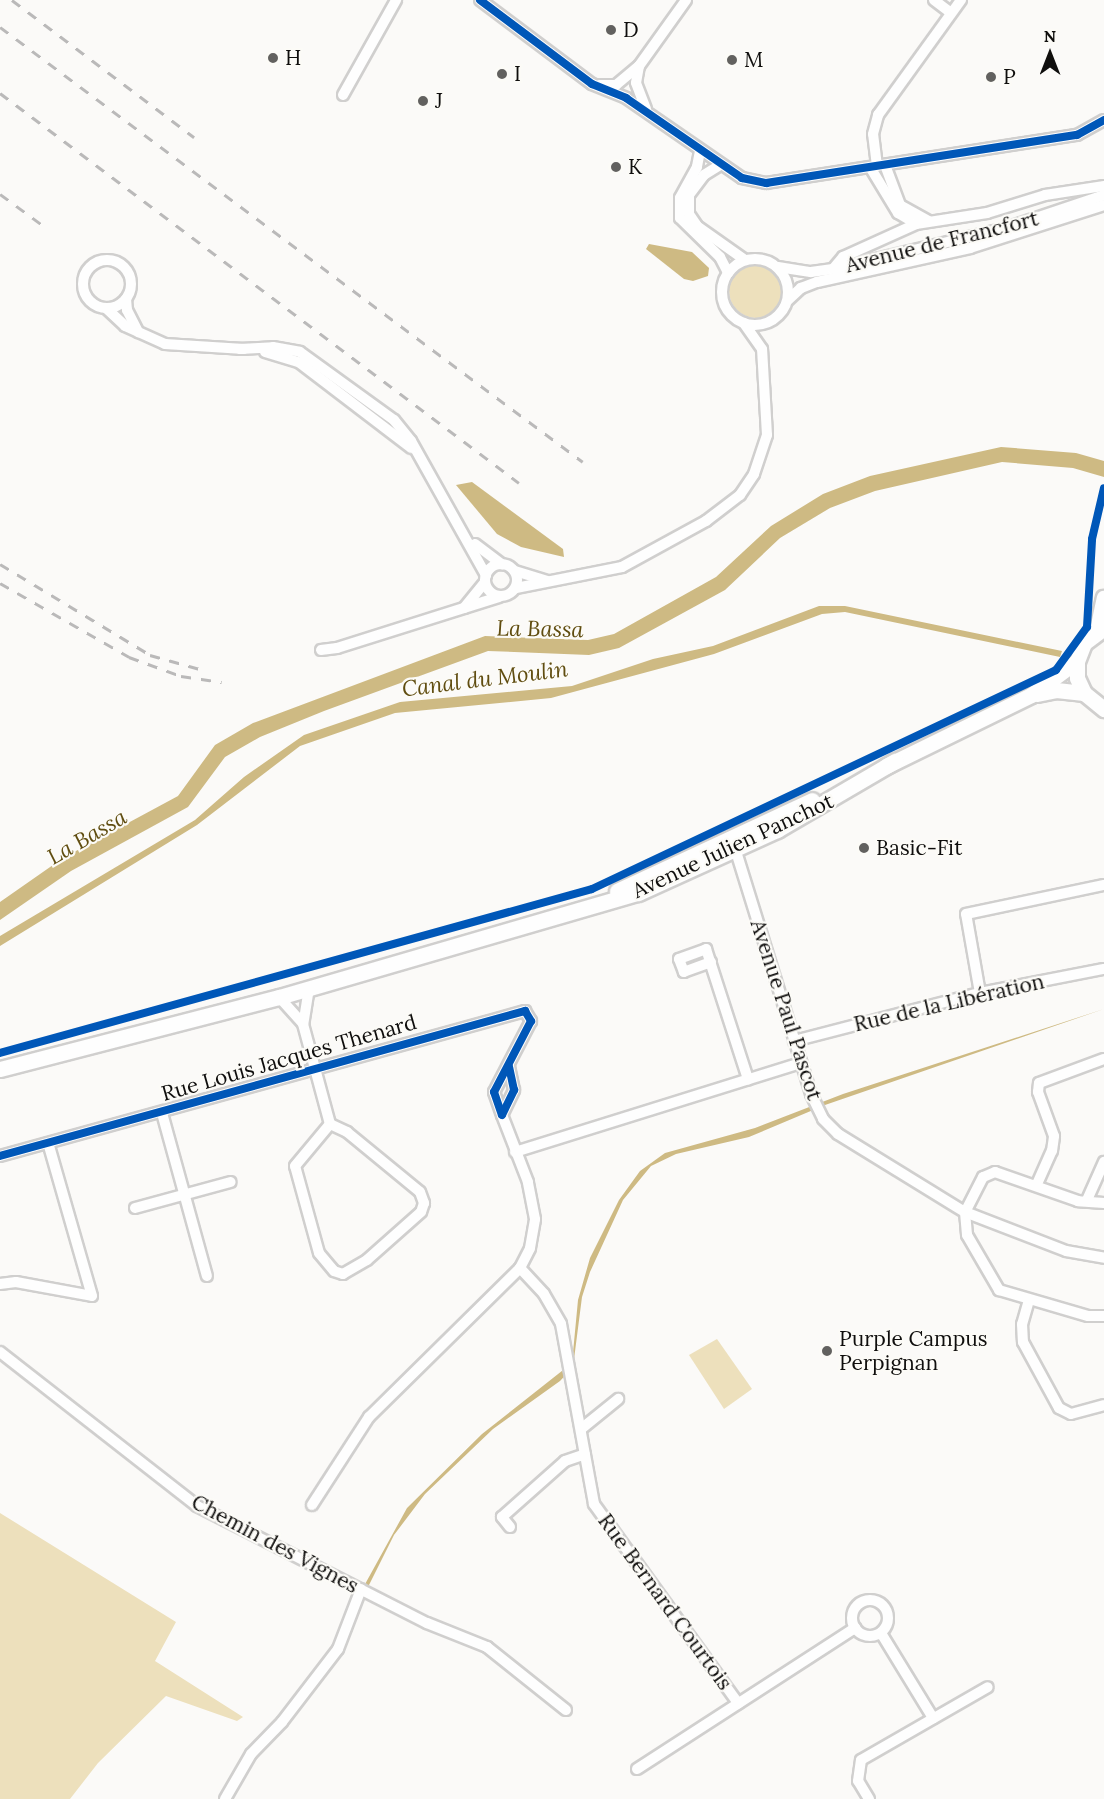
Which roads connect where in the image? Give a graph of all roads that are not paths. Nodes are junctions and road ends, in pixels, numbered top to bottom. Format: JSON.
{"nodes":[{"id":1,"x":396,"y":0,"type":"edge"},
{"id":2,"x":480,"y":0,"type":"edge"},
{"id":3,"x":686,"y":0,"type":"edge"},
{"id":4,"x":934,"y":0,"type":"edge"},
{"id":5,"x":957,"y":6,"type":"edge"},
{"id":6,"x":639,"y":66,"type":"junction"},
{"id":7,"x":592,"y":84,"type":"junction"},
{"id":8,"x":343,"y":95,"type":"dead end"},
{"id":9,"x":648,"y":112,"type":"junction"},
{"id":10,"x":1104,"y":120,"type":"edge"},
{"id":11,"x":700,"y":151,"type":"junction"},
{"id":12,"x":720,"y":165,"type":"junction"},
{"id":13,"x":877,"y":166,"type":"junction"},
{"id":14,"x":1104,"y":186,"type":"edge"},
{"id":15,"x":1104,"y":195,"type":"edge"},
{"id":16,"x":1104,"y":204,"type":"edge"},
{"id":17,"x":1104,"y":211,"type":"edge"},
{"id":18,"x":929,"y":220,"type":"junction"},
{"id":19,"x":916,"y":224,"type":"junction"},
{"id":20,"x":996,"y":241,"type":"junction"},
{"id":21,"x":745,"y":260,"type":"junction"},
{"id":22,"x":778,"y":267,"type":"junction"},
{"id":23,"x":833,"y":269,"type":"junction"},
{"id":24,"x":728,"y":273,"type":"junction"},
{"id":25,"x":126,"y":298,"type":"junction"},
{"id":26,"x":788,"y":300,"type":"junction"},
{"id":27,"x":106,"y":308,"type":"junction"},
{"id":28,"x":773,"y":321,"type":"junction"},
{"id":29,"x":744,"y":323,"type":"junction"},
{"id":30,"x":140,"y":335,"type":"junction"},
{"id":31,"x":762,"y":349,"type":"junction"},
{"id":32,"x":470,"y":540,"type":"junction"},
{"id":33,"x":502,"y":564,"type":"junction"},
{"id":34,"x":515,"y":571,"type":"junction"},
{"id":35,"x":485,"y":578,"type":"junction"},
{"id":36,"x":547,"y":581,"type":"junction"},
{"id":37,"x":516,"y":588,"type":"junction"},
{"id":38,"x":499,"y":597,"type":"junction"},
{"id":39,"x":1104,"y":598,"type":"edge"},
{"id":40,"x":462,"y":610,"type":"junction"},
{"id":41,"x":1101,"y":629,"type":"edge"},
{"id":42,"x":321,"y":650,"type":"dead end"},
{"id":43,"x":1077,"y":661,"type":"junction"},
{"id":44,"x":1084,"y":693,"type":"junction"},
{"id":45,"x":1031,"y":695,"type":"junction"},
{"id":46,"x":1104,"y":709,"type":"edge"},
{"id":47,"x":734,"y":843,"type":"junction"},
{"id":48,"x":1104,"y":885,"type":"edge"},
{"id":49,"x":711,"y":962,"type":"dead end"},
{"id":50,"x":1104,"y":969,"type":"edge"},
{"id":51,"x":370,"y":970,"type":"junction"},
{"id":52,"x":309,"y":988,"type":"junction"},
{"id":53,"x":980,"y":993,"type":"junction"},
{"id":54,"x":279,"y":997,"type":"junction"},
{"id":55,"x":226,"y":1008,"type":"junction"},
{"id":56,"x":303,"y":1024,"type":"junction"},
{"id":57,"x":794,"y":1041,"type":"junction"},
{"id":58,"x":1104,"y":1059,"type":"edge"},
{"id":59,"x":801,"y":1063,"type":"junction"},
{"id":60,"x":509,"y":1067,"type":"junction"},
{"id":61,"x":0,"y":1069,"type":"edge"},
{"id":62,"x":316,"y":1070,"type":"junction"},
{"id":63,"x":748,"y":1079,"type":"junction"},
{"id":64,"x":162,"y":1113,"type":"junction"},
{"id":65,"x":502,"y":1115,"type":"junction"},
{"id":66,"x":330,"y":1124,"type":"junction"},
{"id":67,"x":48,"y":1143,"type":"junction"},
{"id":68,"x":515,"y":1152,"type":"junction"},
{"id":69,"x":0,"y":1156,"type":"edge"},
{"id":70,"x":1104,"y":1162,"type":"edge"},
{"id":71,"x":231,"y":1182,"type":"dead end"},
{"id":72,"x":1037,"y":1184,"type":"junction"},
{"id":73,"x":185,"y":1194,"type":"junction"},
{"id":74,"x":1087,"y":1200,"type":"junction"},
{"id":75,"x":1104,"y":1203,"type":"edge"},
{"id":76,"x":135,"y":1208,"type":"dead end"},
{"id":77,"x":965,"y":1212,"type":"junction"},
{"id":78,"x":1104,"y":1258,"type":"edge"},
{"id":79,"x":520,"y":1268,"type":"junction"},
{"id":80,"x":207,"y":1276,"type":"dead end"},
{"id":81,"x":0,"y":1284,"type":"edge"},
{"id":82,"x":1029,"y":1300,"type":"junction"},
{"id":83,"x":1104,"y":1316,"type":"edge"},
{"id":84,"x":0,"y":1352,"type":"edge"},
{"id":85,"x":618,"y":1399,"type":"dead end"},
{"id":86,"x":1104,"y":1405,"type":"edge"},
{"id":87,"x":581,"y":1429,"type":"junction"},
{"id":88,"x":585,"y":1454,"type":"junction"},
{"id":89,"x":312,"y":1505,"type":"dead end"},
{"id":90,"x":510,"y":1527,"type":"dead end"},
{"id":91,"x":362,"y":1589,"type":"junction"},
{"id":92,"x":855,"y":1628,"type":"junction"},
{"id":93,"x":881,"y":1633,"type":"junction"},
{"id":94,"x":988,"y":1687,"type":"dead end"},
{"id":95,"x":738,"y":1703,"type":"junction"},
{"id":96,"x":567,"y":1710,"type":"dead end"},
{"id":97,"x":933,"y":1718,"type":"junction"},
{"id":98,"x":637,"y":1769,"type":"dead end"},
{"id":99,"x":225,"y":1799,"type":"edge"},
{"id":100,"x":869,"y":1799,"type":"edge"}],
"edges":[{"from":1,"to":8,"type":"street"},
{"from":2,"to":7,"type":"street"},
{"from":3,"to":6,"type":"street"},
{"from":4,"to":5,"type":"street"},
{"from":5,"to":13,"type":"street"},
{"from":6,"to":7,"type":"street"},
{"from":6,"to":9,"type":"street"},
{"from":7,"to":9,"type":"street"},
{"from":9,"to":11,"type":"street"},
{"from":10,"to":13,"type":"street"},
{"from":11,"to":12,"type":"street"},
{"from":11,"to":24,"type":"street"},
{"from":12,"to":13,"type":"street"},
{"from":12,"to":21,"type":"street"},
{"from":13,"to":18,"type":"street"},
{"from":13,"to":19,"type":"street"},
{"from":14,"to":18,"type":"street"},
{"from":15,"to":23,"type":"street","name":"Avenue de Francfort"},
{"from":16,"to":20,"type":"street","name":"Avenue de Francfort"},
{"from":17,"to":20,"type":"street"},
{"from":18,"to":19,"type":"street"},
{"from":19,"to":23,"type":"street"},
{"from":20,"to":26,"type":"street","name":"Avenue de Francfort"},
{"from":21,"to":22,"type":"street"},
{"from":21,"to":24,"type":"street"},
{"from":22,"to":23,"type":"street","name":"Avenue de Francfort"},
{"from":22,"to":26,"type":"street"},
{"from":24,"to":29,"type":"street"},
{"from":25,"to":27,"type":"street"},
{"from":25,"to":27,"type":"street"},
{"from":25,"to":30,"type":"street"},
{"from":26,"to":28,"type":"street"},
{"from":27,"to":30,"type":"street"},
{"from":28,"to":29,"type":"street"},
{"from":28,"to":31,"type":"street"},
{"from":29,"to":31,"type":"street"},
{"from":30,"to":32,"type":"street"},
{"from":31,"to":36,"type":"street"},
{"from":32,"to":33,"type":"street"},
{"from":32,"to":35,"type":"street"},
{"from":33,"to":34,"type":"street"},
{"from":33,"to":35,"type":"street"},
{"from":34,"to":36,"type":"street"},
{"from":34,"to":37,"type":"street"},
{"from":35,"to":38,"type":"street"},
{"from":35,"to":40,"type":"street"},
{"from":36,"to":37,"type":"street"},
{"from":37,"to":38,"type":"street"},
{"from":38,"to":40,"type":"street"},
{"from":39,"to":41,"type":"street"},
{"from":40,"to":42,"type":"street"},
{"from":41,"to":43,"type":"main road"},
{"from":43,"to":44,"type":"main road"},
{"from":43,"to":45,"type":"main road","name":"Avenue Julien Panchot"},
{"from":44,"to":45,"type":"main road","name":"Avenue Julien Panchot"},
{"from":44,"to":46,"type":"main road"},
{"from":45,"to":47,"type":"main road","name":"Avenue Julien Panchot"},
{"from":47,"to":51,"type":"main road","name":"Avenue Julien Panchot"},
{"from":47,"to":57,"type":"street","name":"Avenue Paul Pascot"},
{"from":48,"to":53,"type":"street"},
{"from":49,"to":63,"type":"street"},
{"from":50,"to":53,"type":"street","name":"Rue de la Libération"},
{"from":51,"to":52,"type":"main road","name":"Avenue Julien Panchot"},
{"from":51,"to":55,"type":"main road","name":"Avenue Julien Panchot"},
{"from":52,"to":54,"type":"main road","name":"Avenue Julien Panchot"},
{"from":52,"to":56,"type":"street"},
{"from":53,"to":57,"type":"street","name":"Rue de la Libération"},
{"from":54,"to":55,"type":"main road","name":"Avenue Julien Panchot"},
{"from":54,"to":56,"type":"street"},
{"from":55,"to":61,"type":"main road","name":"Avenue Julien Panchot"},
{"from":56,"to":62,"type":"street"},
{"from":57,"to":59,"type":"street","name":"Avenue Paul Pascot"},
{"from":58,"to":72,"type":"street"},
{"from":59,"to":63,"type":"street"},
{"from":59,"to":77,"type":"street","name":"Avenue Paul Pascot"},
{"from":60,"to":62,"type":"street","name":"Rue Louis Jacques Thenard"},
{"from":60,"to":65,"type":"street","name":"Rue Louis Jacques Thenard"},
{"from":60,"to":65,"type":"street","name":"Rue Louis Jacques Thenard"},
{"from":62,"to":64,"type":"street","name":"Rue Louis Jacques Thenard"},
{"from":62,"to":66,"type":"street"},
{"from":63,"to":68,"type":"street"},
{"from":64,"to":67,"type":"street","name":"Rue Louis Jacques Thenard"},
{"from":64,"to":73,"type":"street"},
{"from":65,"to":68,"type":"street","name":"Rue Louis Jacques Thenard"},
{"from":66,"to":66,"type":"street"},
{"from":67,"to":69,"type":"street","name":"Rue Louis Jacques Thenard"},
{"from":67,"to":81,"type":"street"},
{"from":68,"to":79,"type":"street","name":"Rue Louis Jacques Thenard"},
{"from":70,"to":74,"type":"street"},
{"from":71,"to":73,"type":"street"},
{"from":72,"to":74,"type":"street"},
{"from":72,"to":77,"type":"street"},
{"from":73,"to":76,"type":"street"},
{"from":73,"to":80,"type":"street"},
{"from":74,"to":75,"type":"street"},
{"from":77,"to":78,"type":"street","name":"Avenue Paul Pascot"},
{"from":77,"to":82,"type":"street"},
{"from":79,"to":87,"type":"street","name":"Rue Bernard Courtois"},
{"from":79,"to":89,"type":"street"},
{"from":82,"to":83,"type":"street"},
{"from":82,"to":86,"type":"street"},
{"from":84,"to":91,"type":"street","name":"Chemin des Vignes"},
{"from":85,"to":87,"type":"street"},
{"from":87,"to":88,"type":"street","name":"Rue Bernard Courtois"},
{"from":88,"to":90,"type":"street"},
{"from":88,"to":95,"type":"street","name":"Rue Bernard Courtois"},
{"from":91,"to":96,"type":"street","name":"Chemin des Vignes"},
{"from":91,"to":99,"type":"street"},
{"from":92,"to":93,"type":"street"},
{"from":92,"to":93,"type":"street"},
{"from":92,"to":95,"type":"street"},
{"from":93,"to":97,"type":"street"},
{"from":94,"to":97,"type":"street"},
{"from":95,"to":98,"type":"street"},
{"from":97,"to":100,"type":"street"}]}
